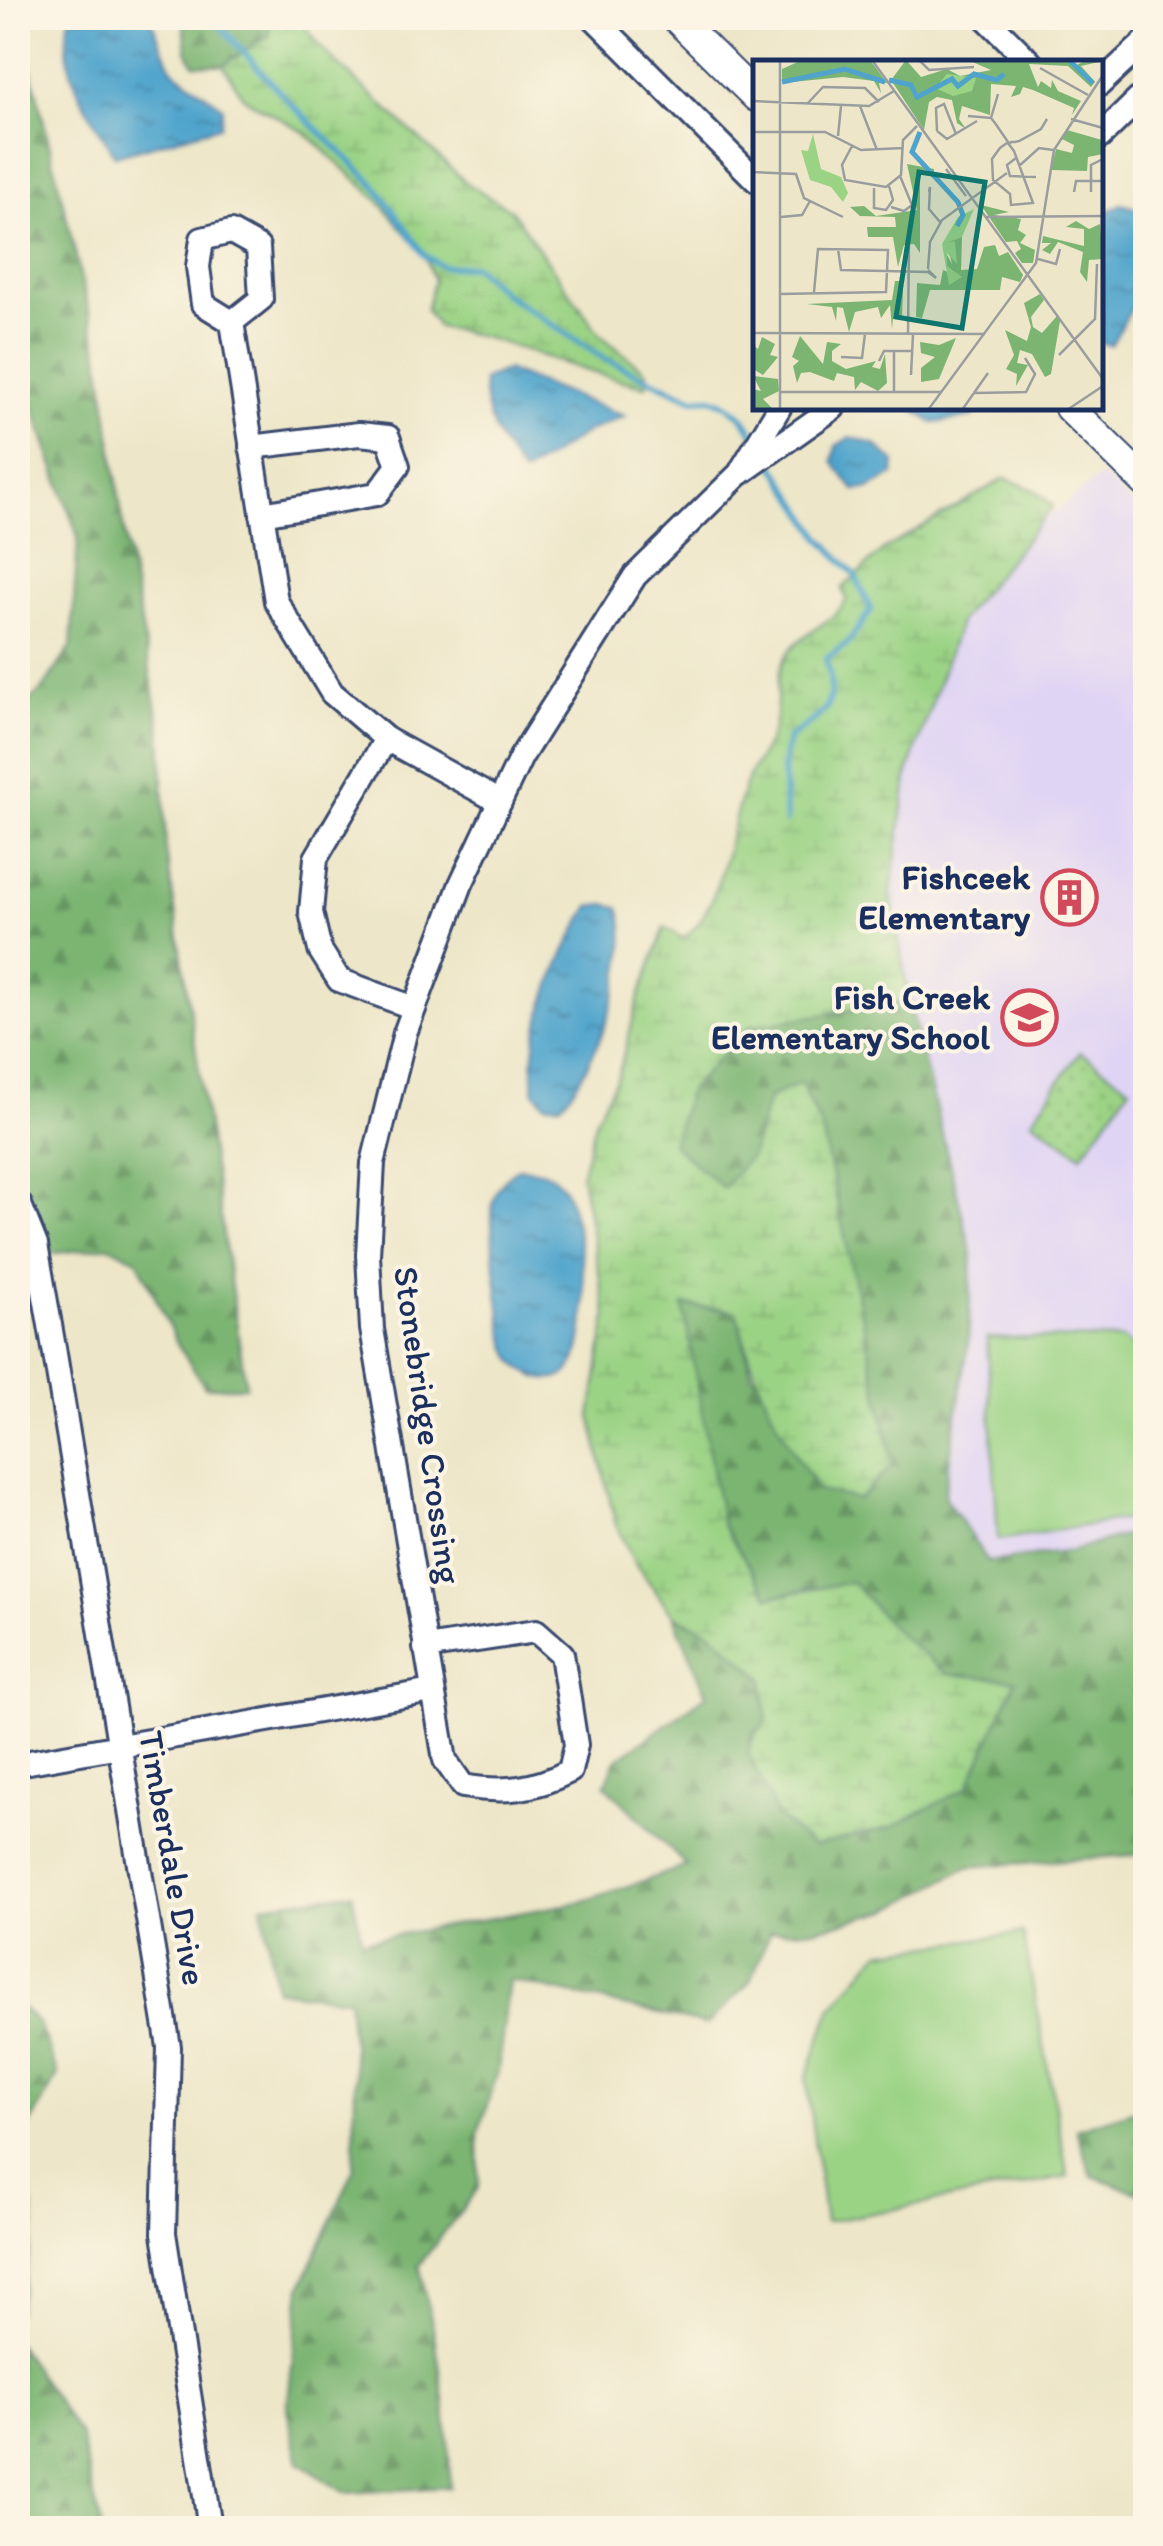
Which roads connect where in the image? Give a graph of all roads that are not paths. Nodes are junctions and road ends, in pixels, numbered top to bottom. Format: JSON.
{"nodes":[{"id":1,"x":594,"y":18,"type":"edge"},
{"id":2,"x":676,"y":18,"type":"edge"},
{"id":3,"x":986,"y":18,"type":"edge"},
{"id":4,"x":1146,"y":41,"type":"edge"},
{"id":5,"x":1028,"y":60,"type":"edge"},
{"id":6,"x":1103,"y":81,"type":"edge"},
{"id":7,"x":1146,"y":92,"type":"edge"},
{"id":8,"x":753,"y":93,"type":"edge"},
{"id":9,"x":1103,"y":134,"type":"edge"},
{"id":10,"x":753,"y":177,"type":"edge"},
{"id":11,"x":232,"y":322,"type":"dead end"},
{"id":12,"x":779,"y":410,"type":"edge"},
{"id":13,"x":829,"y":410,"type":"edge"},
{"id":14,"x":1071,"y":410,"type":"edge"},
{"id":15,"x":773,"y":438,"type":"junction"},
{"id":16,"x":252,"y":447,"type":"junction"},
{"id":17,"x":1146,"y":483,"type":"edge"},
{"id":18,"x":262,"y":514,"type":"junction"},
{"id":19,"x":386,"y":740,"type":"junction"},
{"id":20,"x":500,"y":802,"type":"junction"},
{"id":21,"x":414,"y":1008,"type":"junction"},
{"id":22,"x":20,"y":1204,"type":"dead end"},
{"id":23,"x":425,"y":1648,"type":"junction"},
{"id":24,"x":432,"y":1691,"type":"junction"},
{"id":25,"x":119,"y":1747,"type":"junction"},
{"id":26,"x":18,"y":1764,"type":"edge"},
{"id":27,"x":210,"y":2528,"type":"edge"}],
"edges":[{"from":1,"to":10,"type":"street"},
{"from":2,"to":8,"type":"main road"},
{"from":3,"to":5,"type":"street"},
{"from":4,"to":6,"type":"street"},
{"from":7,"to":9,"type":"street"},
{"from":11,"to":16,"type":"street"},
{"from":12,"to":15,"type":"street","name":"Stonebridge Crossing"},
{"from":13,"to":15,"type":"street","name":"Stonebridge Crossing"},
{"from":14,"to":17,"type":"main road"},
{"from":15,"to":20,"type":"street","name":"Stonebridge Crossing"},
{"from":16,"to":18,"type":"street"},
{"from":16,"to":18,"type":"street"},
{"from":18,"to":19,"type":"street"},
{"from":19,"to":20,"type":"street"},
{"from":19,"to":21,"type":"street"},
{"from":20,"to":21,"type":"street","name":"Stonebridge Crossing"},
{"from":21,"to":23,"type":"street","name":"Stonebridge Crossing"},
{"from":22,"to":25,"type":"street","name":"Timberdale Drive"},
{"from":23,"to":24,"type":"street","name":"Stonebridge Crossing"},
{"from":23,"to":24,"type":"street","name":"Stonebridge Crossing"},
{"from":24,"to":25,"type":"street"},
{"from":25,"to":26,"type":"street"},
{"from":25,"to":27,"type":"street","name":"Timberdale Drive"}]}
